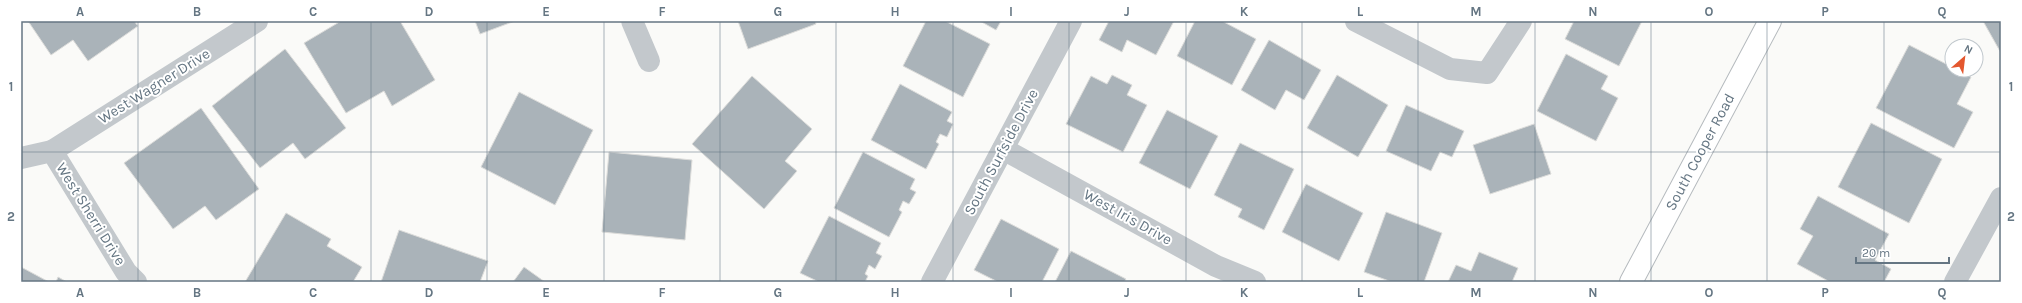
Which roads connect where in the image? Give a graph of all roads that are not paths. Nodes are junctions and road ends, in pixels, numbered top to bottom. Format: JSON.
{"nodes":[{"id":1,"x":257,"y":21,"type":"edge"},
{"id":2,"x":632,"y":21,"type":"edge"},
{"id":3,"x":1071,"y":21,"type":"edge"},
{"id":4,"x":1356,"y":21,"type":"edge"},
{"id":5,"x":1521,"y":21,"type":"edge"},
{"id":6,"x":1770,"y":21,"type":"edge"},
{"id":7,"x":649,"y":61,"type":"dead end"},
{"id":8,"x":1003,"y":149,"type":"junction"},
{"id":9,"x":52,"y":151,"type":"junction"},
{"id":10,"x":21,"y":158,"type":"edge"},
{"id":11,"x":2001,"y":198,"type":"edge"},
{"id":12,"x":136,"y":282,"type":"edge"},
{"id":13,"x":932,"y":282,"type":"edge"},
{"id":14,"x":1255,"y":282,"type":"edge"},
{"id":15,"x":1631,"y":282,"type":"edge"},
{"id":16,"x":1955,"y":282,"type":"edge"}],
"edges":[{"from":1,"to":9,"type":"street","name":"West Wagner Drive"},
{"from":2,"to":7,"type":"street"},
{"from":3,"to":8,"type":"street","name":"South Surfside Drive"},
{"from":4,"to":5,"type":"street"},
{"from":6,"to":15,"type":"main road","name":"South Cooper Road"},
{"from":8,"to":13,"type":"street","name":"South Surfside Drive"},
{"from":8,"to":14,"type":"street","name":"West Iris Drive"},
{"from":9,"to":10,"type":"street","name":"West Sherri Drive"},
{"from":9,"to":12,"type":"street","name":"West Sherri Drive"},
{"from":11,"to":16,"type":"street"}]}
